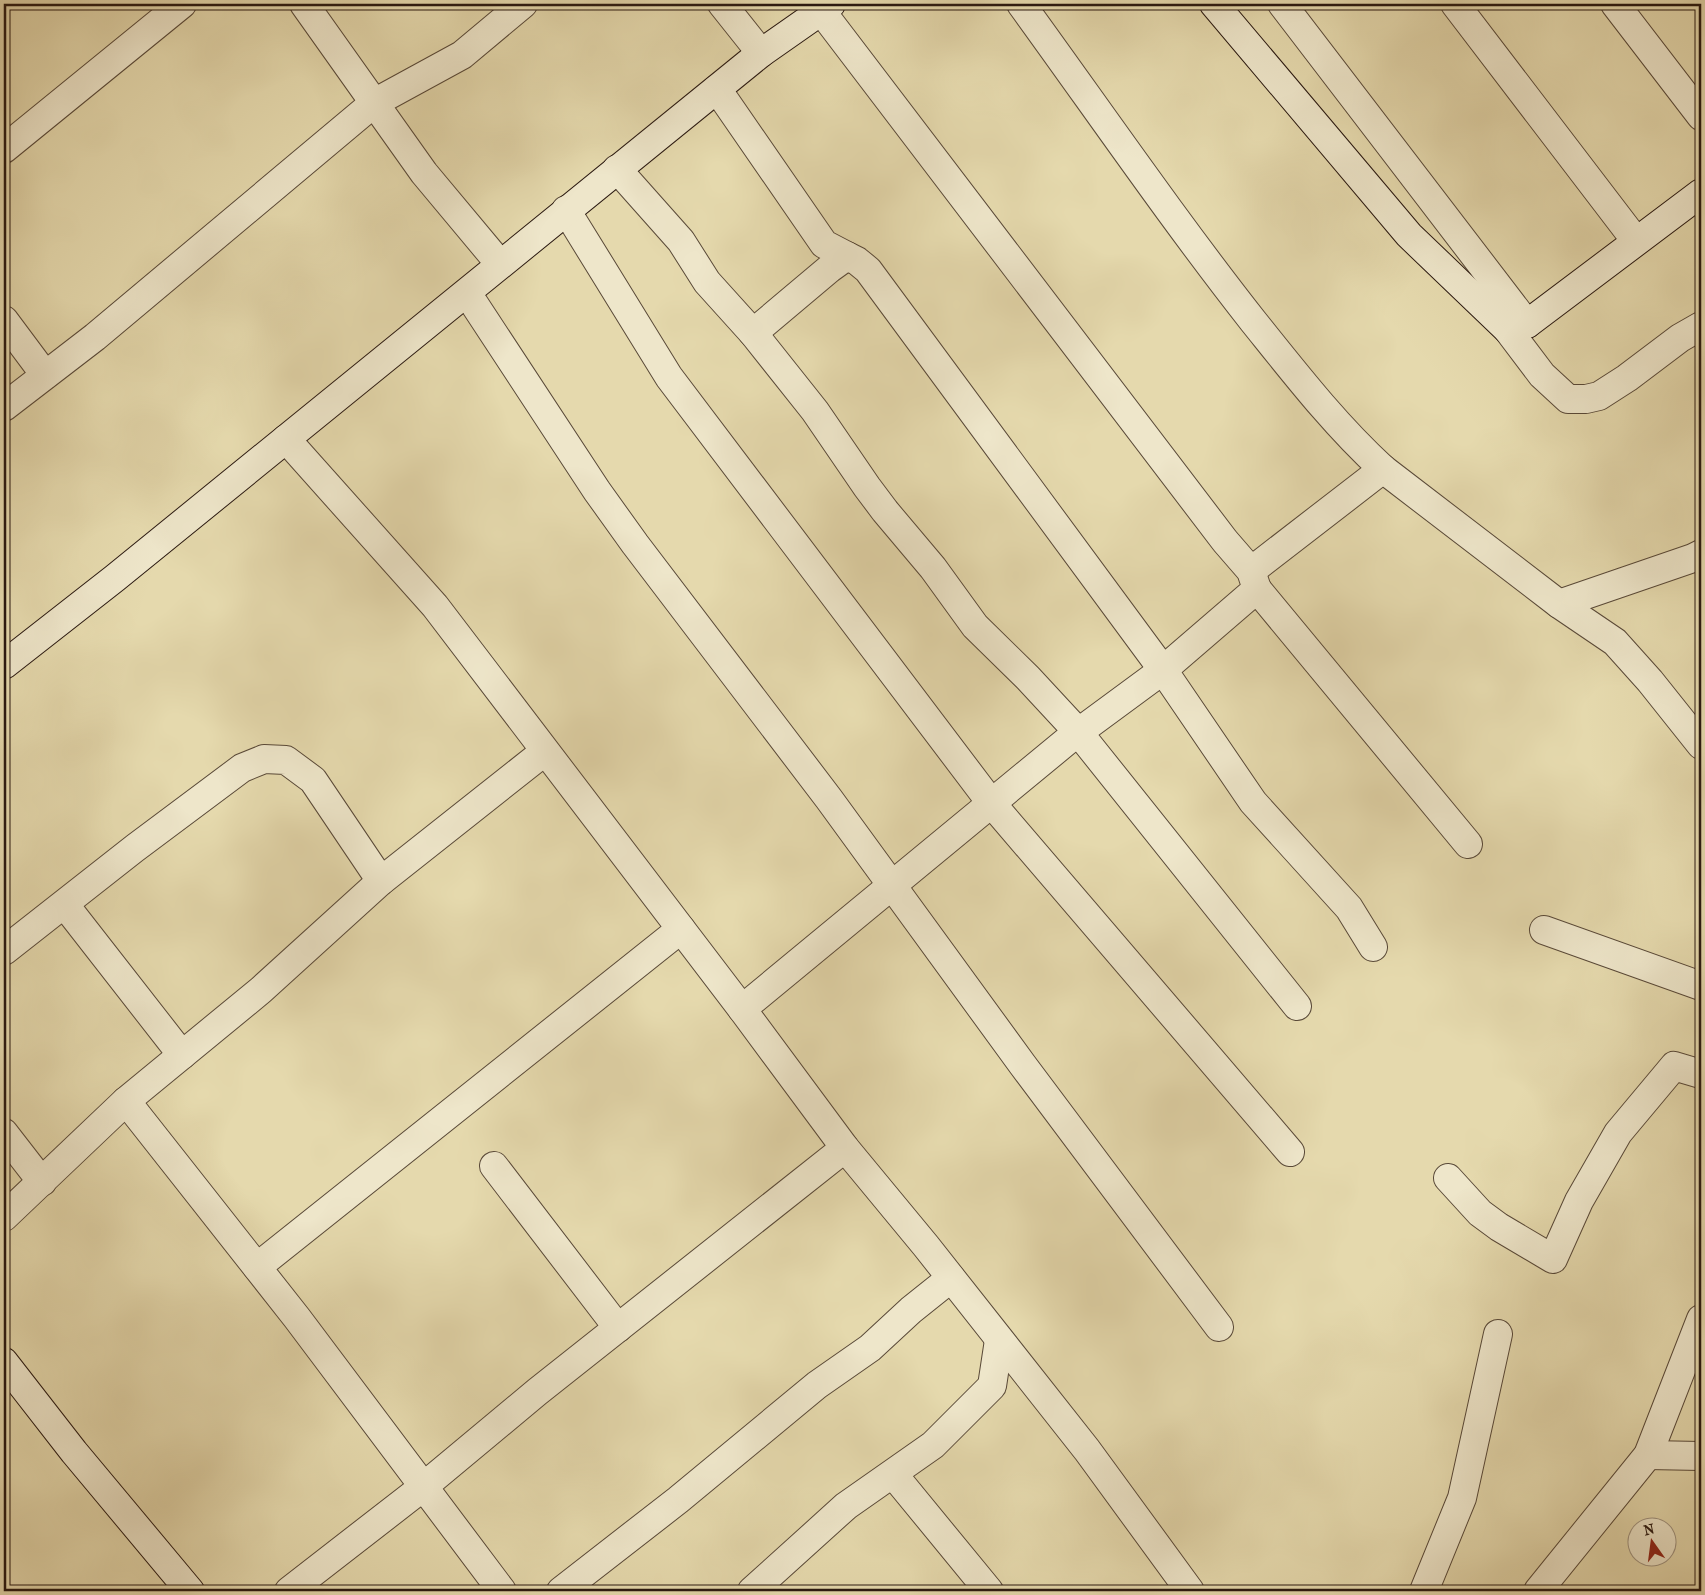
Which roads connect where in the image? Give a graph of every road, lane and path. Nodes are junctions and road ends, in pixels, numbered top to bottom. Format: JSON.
{"nodes":[{"id":1,"x":182,"y":4,"type":"edge"},
{"id":2,"x":304,"y":4,"type":"edge"},
{"id":3,"x":523,"y":4,"type":"edge"},
{"id":4,"x":722,"y":4,"type":"edge"},
{"id":5,"x":1021,"y":4,"type":"edge"},
{"id":6,"x":1214,"y":4,"type":"edge"},
{"id":7,"x":1282,"y":4,"type":"edge"},
{"id":8,"x":1455,"y":4,"type":"edge"},
{"id":9,"x":1615,"y":4,"type":"edge"},
{"id":10,"x":826,"y":8,"type":"edge"},
{"id":11,"x":761,"y":53,"type":"junction"},
{"id":12,"x":717,"y":89,"type":"junction"},
{"id":13,"x":374,"y":103,"type":"junction"},
{"id":14,"x":1701,"y":116,"type":"edge"},
{"id":15,"x":4,"y":149,"type":"edge"},
{"id":16,"x":617,"y":169,"type":"junction"},
{"id":17,"x":1701,"y":193,"type":"edge"},
{"id":18,"x":566,"y":210,"type":"junction"},
{"id":19,"x":1636,"y":242,"type":"junction"},
{"id":20,"x":847,"y":256,"type":"junction"},
{"id":21,"x":500,"y":264,"type":"junction"},
{"id":22,"x":467,"y":293,"type":"junction"},
{"id":23,"x":4,"y":320,"type":"edge"},
{"id":24,"x":1701,"y":326,"type":"edge"},
{"id":25,"x":1518,"y":327,"type":"junction"},
{"id":26,"x":753,"y":333,"type":"junction"},
{"id":27,"x":45,"y":376,"type":"junction"},
{"id":28,"x":4,"y":407,"type":"edge"},
{"id":29,"x":286,"y":439,"type":"junction"},
{"id":30,"x":1383,"y":469,"type":"junction"},
{"id":31,"x":1701,"y":554,"type":"edge"},
{"id":32,"x":1254,"y":580,"type":"junction"},
{"id":33,"x":1559,"y":604,"type":"junction"},
{"id":34,"x":4,"y":666,"type":"edge"},
{"id":35,"x":1163,"y":670,"type":"junction"},
{"id":36,"x":1079,"y":734,"type":"junction"},
{"id":37,"x":1701,"y":745,"type":"edge"},
{"id":38,"x":544,"y":752,"type":"junction"},
{"id":39,"x":992,"y":804,"type":"junction"},
{"id":40,"x":1468,"y":844,"type":"dead end"},
{"id":41,"x":381,"y":881,"type":"junction"},
{"id":42,"x":892,"y":885,"type":"junction"},
{"id":43,"x":64,"y":905,"type":"junction"},
{"id":44,"x":680,"y":929,"type":"junction"},
{"id":45,"x":1544,"y":930,"type":"dead end"},
{"id":46,"x":1373,"y":947,"type":"dead end"},
{"id":47,"x":4,"y":951,"type":"edge"},
{"id":48,"x":1701,"y":986,"type":"edge"},
{"id":49,"x":1297,"y":1006,"type":"dead end"},
{"id":50,"x":742,"y":1009,"type":"junction"},
{"id":51,"x":182,"y":1055,"type":"junction"},
{"id":52,"x":1701,"y":1074,"type":"edge"},
{"id":53,"x":126,"y":1101,"type":"junction"},
{"id":54,"x":4,"y":1133,"type":"edge"},
{"id":55,"x":845,"y":1148,"type":"junction"},
{"id":56,"x":1290,"y":1152,"type":"dead end"},
{"id":57,"x":494,"y":1166,"type":"dead end"},
{"id":58,"x":1448,"y":1178,"type":"dead end"},
{"id":59,"x":42,"y":1182,"type":"junction"},
{"id":60,"x":4,"y":1217,"type":"edge"},
{"id":61,"x":257,"y":1267,"type":"junction"},
{"id":62,"x":951,"y":1278,"type":"junction"},
{"id":63,"x":1701,"y":1319,"type":"edge"},
{"id":64,"x":1219,"y":1327,"type":"dead end"},
{"id":65,"x":618,"y":1328,"type":"junction"},
{"id":66,"x":1498,"y":1334,"type":"dead end"},
{"id":67,"x":999,"y":1340,"type":"junction"},
{"id":68,"x":4,"y":1362,"type":"edge"},
{"id":69,"x":1648,"y":1455,"type":"junction"},
{"id":70,"x":1701,"y":1456,"type":"edge"},
{"id":71,"x":892,"y":1474,"type":"junction"},
{"id":72,"x":423,"y":1487,"type":"junction"},
{"id":73,"x":190,"y":1591,"type":"edge"},
{"id":74,"x":289,"y":1591,"type":"edge"},
{"id":75,"x":502,"y":1591,"type":"edge"},
{"id":76,"x":561,"y":1591,"type":"edge"},
{"id":77,"x":752,"y":1591,"type":"edge"},
{"id":78,"x":989,"y":1591,"type":"edge"},
{"id":79,"x":1190,"y":1591,"type":"edge"},
{"id":80,"x":1424,"y":1591,"type":"edge"},
{"id":81,"x":1538,"y":1591,"type":"edge"}],
"edges":[{"from":1,"to":15,"type":"street"},
{"from":2,"to":13,"type":"street"},
{"from":3,"to":13,"type":"street"},
{"from":4,"to":11,"type":"street"},
{"from":5,"to":30,"type":"street"},
{"from":6,"to":25,"type":"street"},
{"from":7,"to":25,"type":"street"},
{"from":8,"to":19,"type":"street"},
{"from":9,"to":14,"type":"street"},
{"from":10,"to":11,"type":"street"},
{"from":10,"to":32,"type":"street"},
{"from":11,"to":12,"type":"street"},
{"from":12,"to":16,"type":"street"},
{"from":12,"to":20,"type":"street"},
{"from":13,"to":21,"type":"street"},
{"from":13,"to":27,"type":"street"},
{"from":16,"to":18,"type":"street"},
{"from":16,"to":26,"type":"street"},
{"from":17,"to":19,"type":"street"},
{"from":18,"to":21,"type":"street"},
{"from":18,"to":39,"type":"street"},
{"from":19,"to":25,"type":"street"},
{"from":20,"to":26,"type":"street"},
{"from":20,"to":35,"type":"street"},
{"from":21,"to":22,"type":"street"},
{"from":22,"to":29,"type":"street"},
{"from":22,"to":42,"type":"street"},
{"from":23,"to":27,"type":"street"},
{"from":24,"to":25,"type":"street"},
{"from":26,"to":36,"type":"street"},
{"from":27,"to":28,"type":"street"},
{"from":29,"to":34,"type":"street"},
{"from":29,"to":38,"type":"street"},
{"from":30,"to":32,"type":"street"},
{"from":30,"to":33,"type":"street"},
{"from":31,"to":33,"type":"street"},
{"from":32,"to":35,"type":"street"},
{"from":32,"to":40,"type":"street"},
{"from":33,"to":37,"type":"street"},
{"from":35,"to":36,"type":"street"},
{"from":35,"to":46,"type":"street"},
{"from":36,"to":39,"type":"street"},
{"from":36,"to":49,"type":"street"},
{"from":38,"to":41,"type":"street"},
{"from":38,"to":44,"type":"street"},
{"from":39,"to":42,"type":"street"},
{"from":39,"to":56,"type":"street"},
{"from":41,"to":43,"type":"street"},
{"from":41,"to":51,"type":"street"},
{"from":42,"to":50,"type":"street"},
{"from":42,"to":64,"type":"street"},
{"from":43,"to":47,"type":"street"},
{"from":43,"to":51,"type":"street"},
{"from":44,"to":50,"type":"street"},
{"from":44,"to":61,"type":"street"},
{"from":45,"to":48,"type":"street"},
{"from":50,"to":55,"type":"street"},
{"from":51,"to":53,"type":"street"},
{"from":52,"to":58,"type":"street"},
{"from":53,"to":59,"type":"street"},
{"from":53,"to":61,"type":"street"},
{"from":54,"to":59,"type":"street"},
{"from":55,"to":62,"type":"street"},
{"from":55,"to":65,"type":"street"},
{"from":57,"to":65,"type":"street"},
{"from":59,"to":60,"type":"street"},
{"from":61,"to":72,"type":"street"},
{"from":62,"to":67,"type":"street"},
{"from":62,"to":76,"type":"street"},
{"from":63,"to":69,"type":"street"},
{"from":65,"to":72,"type":"street"},
{"from":66,"to":80,"type":"street"},
{"from":67,"to":71,"type":"street"},
{"from":67,"to":79,"type":"street"},
{"from":68,"to":73,"type":"street"},
{"from":69,"to":70,"type":"street"},
{"from":69,"to":81,"type":"street"},
{"from":71,"to":77,"type":"street"},
{"from":71,"to":78,"type":"street"},
{"from":72,"to":74,"type":"street"},
{"from":72,"to":75,"type":"street"}]}
